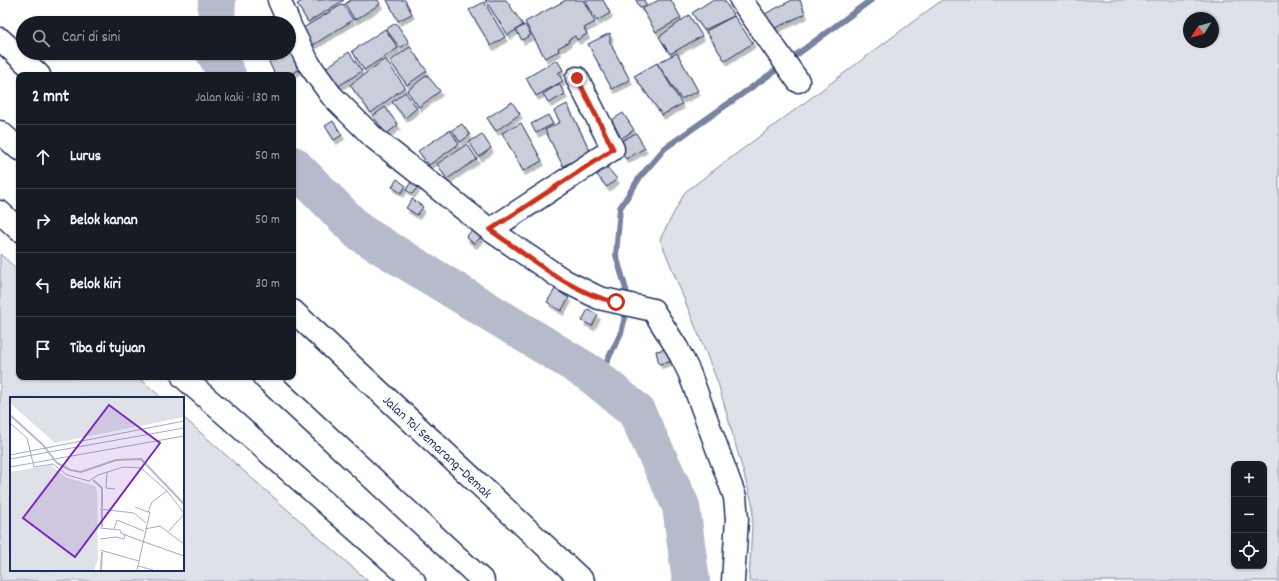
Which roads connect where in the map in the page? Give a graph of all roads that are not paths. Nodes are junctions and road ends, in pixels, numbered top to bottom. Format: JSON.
{"nodes":[{"id":1,"x":279,"y":0,"type":"edge"},
{"id":2,"x":741,"y":0,"type":"edge"},
{"id":3,"x":286,"y":16,"type":"edge"},
{"id":4,"x":296,"y":37,"type":"edge"},
{"id":5,"x":0,"y":39,"type":"edge"},
{"id":6,"x":16,"y":54,"type":"edge"},
{"id":7,"x":23,"y":60,"type":"edge"},
{"id":8,"x":36,"y":72,"type":"edge"},
{"id":9,"x":577,"y":78,"type":"dead end"},
{"id":10,"x":798,"y":81,"type":"dead end"},
{"id":11,"x":0,"y":132,"type":"edge"},
{"id":12,"x":16,"y":146,"type":"edge"},
{"id":13,"x":0,"y":212,"type":"edge"},
{"id":14,"x":16,"y":227,"type":"edge"},
{"id":15,"x":490,"y":230,"type":"junction"},
{"id":16,"x":296,"y":315,"type":"edge"},
{"id":17,"x":186,"y":380,"type":"edge"},
{"id":18,"x":267,"y":380,"type":"edge"},
{"id":19,"x":414,"y":581,"type":"edge"},
{"id":20,"x":483,"y":581,"type":"edge"},
{"id":21,"x":582,"y":581,"type":"edge"},
{"id":22,"x":733,"y":581,"type":"edge"}],
"edges":[{"from":1,"to":3,"type":"main road"},
{"from":2,"to":10,"type":"main road"},
{"from":4,"to":15,"type":"main road"},
{"from":5,"to":6,"type":"main road"},
{"from":7,"to":8,"type":"main road"},
{"from":9,"to":15,"type":"main road"},
{"from":11,"to":12,"type":"main road"},
{"from":13,"to":14,"type":"main road"},
{"from":15,"to":22,"type":"main road"},
{"from":16,"to":21,"type":"main road","name":"Jalan Tol Semarang–Demak"},
{"from":17,"to":19,"type":"main road"},
{"from":18,"to":20,"type":"main road"}]}
